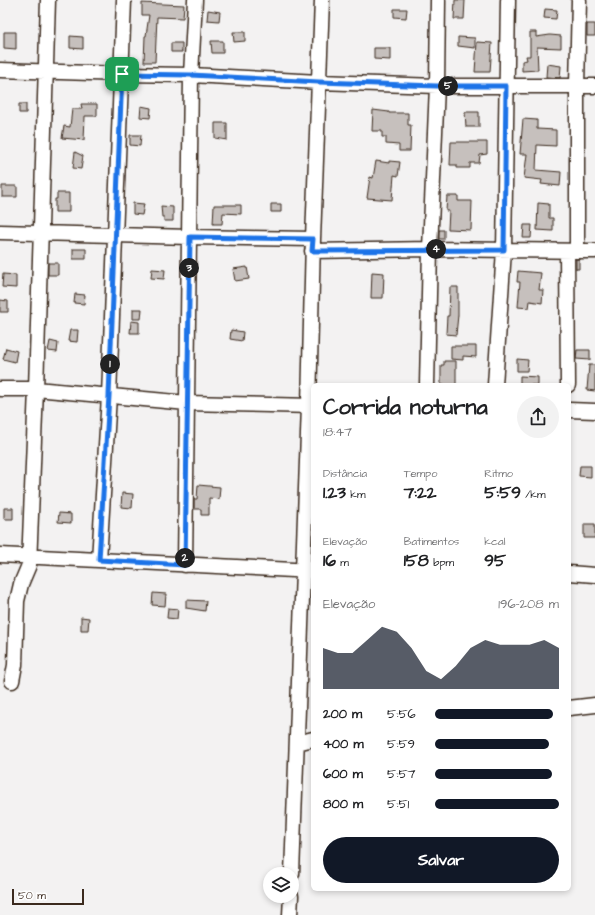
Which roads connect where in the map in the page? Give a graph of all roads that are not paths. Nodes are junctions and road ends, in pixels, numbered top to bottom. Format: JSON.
{"nodes":[{"id":1,"x":48,"y":0,"type":"edge"},
{"id":2,"x":124,"y":0,"type":"edge"},
{"id":3,"x":195,"y":0,"type":"edge"},
{"id":4,"x":322,"y":0,"type":"edge"},
{"id":5,"x":438,"y":0,"type":"edge"},
{"id":6,"x":508,"y":0,"type":"edge"},
{"id":7,"x":579,"y":0,"type":"edge"},
{"id":8,"x":0,"y":70,"type":"edge"},
{"id":9,"x":46,"y":72,"type":"junction"},
{"id":10,"x":122,"y":74,"type":"junction"},
{"id":11,"x":191,"y":75,"type":"junction"},
{"id":12,"x":319,"y":82,"type":"junction"},
{"id":13,"x":437,"y":86,"type":"junction"},
{"id":14,"x":506,"y":86,"type":"junction"},
{"id":15,"x":577,"y":86,"type":"junction"},
{"id":16,"x":595,"y":86,"type":"edge"},
{"id":17,"x":0,"y":232,"type":"edge"},
{"id":18,"x":40,"y":234,"type":"junction"},
{"id":19,"x":114,"y":236,"type":"junction"},
{"id":20,"x":190,"y":237,"type":"junction"},
{"id":21,"x":313,"y":245,"type":"junction"},
{"id":22,"x":430,"y":249,"type":"junction"},
{"id":23,"x":504,"y":250,"type":"junction"},
{"id":24,"x":572,"y":251,"type":"junction"},
{"id":25,"x":595,"y":251,"type":"edge"},
{"id":26,"x":311,"y":383,"type":"edge"},
{"id":27,"x":427,"y":383,"type":"edge"},
{"id":28,"x":495,"y":383,"type":"edge"},
{"id":29,"x":568,"y":383,"type":"edge"},
{"id":30,"x":36,"y":389,"type":"junction"},
{"id":31,"x":0,"y":390,"type":"edge"},
{"id":32,"x":109,"y":396,"type":"junction"},
{"id":33,"x":187,"y":404,"type":"junction"},
{"id":34,"x":311,"y":406,"type":"edge"},
{"id":35,"x":571,"y":410,"type":"edge"},
{"id":36,"x":595,"y":411,"type":"edge"},
{"id":37,"x":0,"y":555,"type":"edge"},
{"id":38,"x":28,"y":557,"type":"junction"},
{"id":39,"x":99,"y":560,"type":"junction"},
{"id":40,"x":185,"y":565,"type":"junction"},
{"id":41,"x":308,"y":571,"type":"edge"},
{"id":42,"x":571,"y":573,"type":"edge"},
{"id":43,"x":595,"y":574,"type":"edge"},
{"id":44,"x":12,"y":682,"type":"dead end"},
{"id":45,"x":595,"y":705,"type":"edge"},
{"id":46,"x":571,"y":708,"type":"edge"},
{"id":47,"x":311,"y":740,"type":"edge"},
{"id":48,"x":297,"y":743,"type":"junction"},
{"id":49,"x":292,"y":867,"type":"edge"},
{"id":50,"x":291,"y":903,"type":"edge"},
{"id":51,"x":290,"y":915,"type":"edge"}],
"edges":[{"from":1,"to":9,"type":"street"},
{"from":2,"to":10,"type":"street"},
{"from":3,"to":11,"type":"street"},
{"from":4,"to":12,"type":"street"},
{"from":5,"to":13,"type":"street"},
{"from":6,"to":14,"type":"street"},
{"from":7,"to":15,"type":"street"},
{"from":8,"to":9,"type":"street"},
{"from":9,"to":10,"type":"street"},
{"from":9,"to":18,"type":"street"},
{"from":10,"to":11,"type":"street"},
{"from":10,"to":19,"type":"street"},
{"from":11,"to":12,"type":"street"},
{"from":11,"to":20,"type":"street"},
{"from":12,"to":13,"type":"street"},
{"from":12,"to":21,"type":"street"},
{"from":13,"to":14,"type":"street"},
{"from":13,"to":22,"type":"street"},
{"from":14,"to":15,"type":"street"},
{"from":14,"to":23,"type":"street"},
{"from":15,"to":16,"type":"street"},
{"from":15,"to":24,"type":"street"},
{"from":17,"to":18,"type":"street"},
{"from":18,"to":19,"type":"street"},
{"from":18,"to":30,"type":"street"},
{"from":19,"to":20,"type":"street"},
{"from":19,"to":32,"type":"street"},
{"from":20,"to":21,"type":"street"},
{"from":20,"to":33,"type":"street"},
{"from":21,"to":22,"type":"street"},
{"from":21,"to":26,"type":"street"},
{"from":22,"to":23,"type":"street"},
{"from":22,"to":27,"type":"street"},
{"from":23,"to":24,"type":"street"},
{"from":23,"to":28,"type":"street"},
{"from":24,"to":25,"type":"street"},
{"from":24,"to":29,"type":"street"},
{"from":30,"to":31,"type":"street"},
{"from":30,"to":32,"type":"street"},
{"from":30,"to":38,"type":"street"},
{"from":32,"to":33,"type":"street"},
{"from":32,"to":39,"type":"street"},
{"from":33,"to":34,"type":"street"},
{"from":33,"to":40,"type":"street"},
{"from":34,"to":41,"type":"street"},
{"from":35,"to":36,"type":"street"},
{"from":37,"to":38,"type":"street"},
{"from":38,"to":39,"type":"street"},
{"from":38,"to":44,"type":"street"},
{"from":39,"to":40,"type":"street"},
{"from":40,"to":41,"type":"street"},
{"from":41,"to":48,"type":"street"},
{"from":42,"to":43,"type":"street"},
{"from":45,"to":46,"type":"street"},
{"from":47,"to":48,"type":"street"},
{"from":48,"to":49,"type":"street"},
{"from":50,"to":51,"type":"street"}]}
